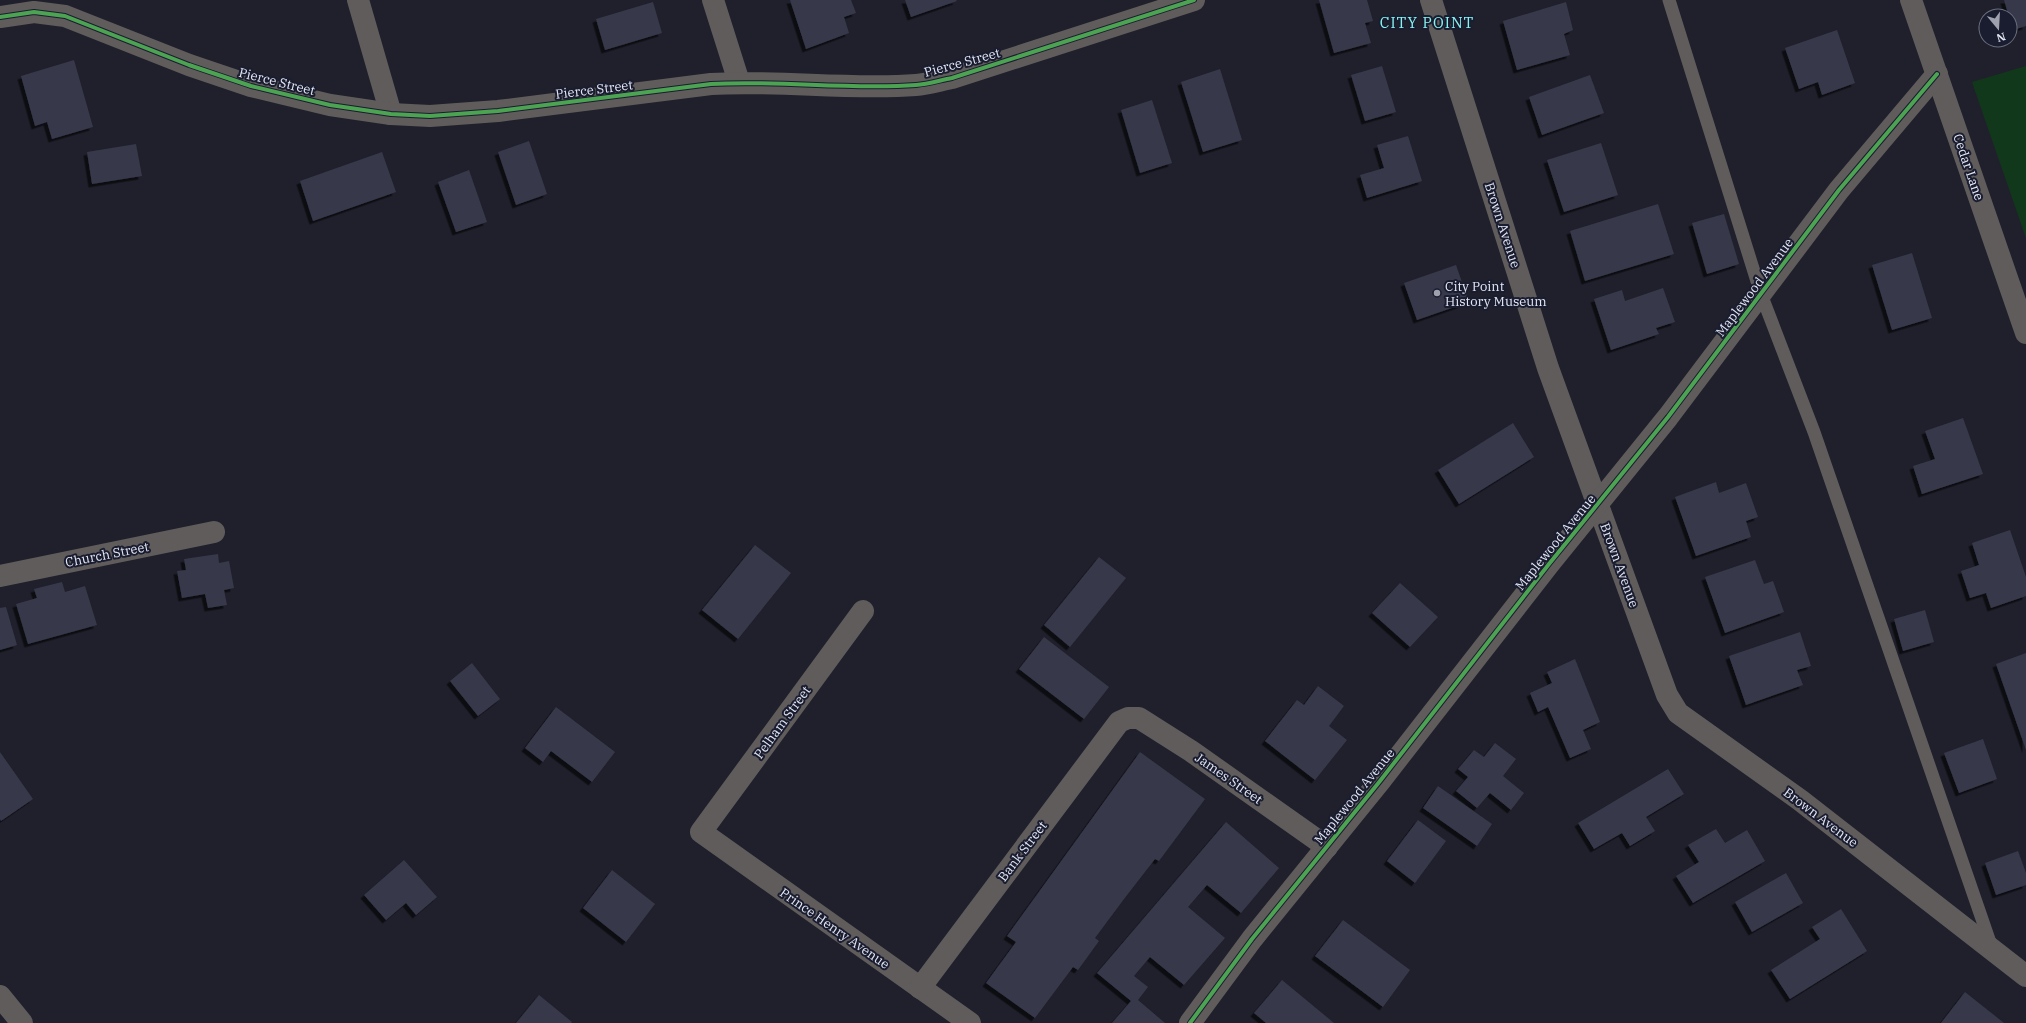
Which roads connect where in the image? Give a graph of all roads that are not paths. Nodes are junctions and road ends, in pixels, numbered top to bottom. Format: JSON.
{"nodes":[{"id":1,"x":64,"y":0,"type":"edge"},
{"id":2,"x":358,"y":0,"type":"edge"},
{"id":3,"x":713,"y":0,"type":"edge"},
{"id":4,"x":1194,"y":0,"type":"edge"},
{"id":5,"x":1432,"y":0,"type":"edge"},
{"id":6,"x":1669,"y":0,"type":"edge"},
{"id":7,"x":1911,"y":0,"type":"edge"},
{"id":8,"x":0,"y":17,"type":"edge"},
{"id":9,"x":81,"y":21,"type":"junction"},
{"id":10,"x":1937,"y":74,"type":"junction"},
{"id":11,"x":739,"y":82,"type":"junction"},
{"id":12,"x":391,"y":114,"type":"junction"},
{"id":13,"x":1761,"y":294,"type":"junction"},
{"id":14,"x":2026,"y":333,"type":"edge"},
{"id":15,"x":1598,"y":504,"type":"junction"},
{"id":16,"x":214,"y":532,"type":"dead end"},
{"id":17,"x":0,"y":576,"type":"edge"},
{"id":18,"x":862,"y":612,"type":"dead end"},
{"id":19,"x":1128,"y":718,"type":"joint"},
{"id":20,"x":701,"y":832,"type":"joint"},
{"id":21,"x":1326,"y":847,"type":"junction"},
{"id":22,"x":1993,"y":952,"type":"junction"},
{"id":23,"x":2026,"y":976,"type":"edge"},
{"id":24,"x":920,"y":988,"type":"junction"},
{"id":25,"x":0,"y":996,"type":"edge"},
{"id":26,"x":22,"y":1023,"type":"edge"},
{"id":27,"x":970,"y":1023,"type":"edge"},
{"id":28,"x":1190,"y":1023,"type":"edge"}],
"edges":[{"from":1,"to":9,"type":"street"},
{"from":2,"to":12,"type":"street"},
{"from":3,"to":11,"type":"street"},
{"from":4,"to":11,"type":"street","name":"Pierce Street"},
{"from":5,"to":15,"type":"street","name":"Brown Avenue"},
{"from":6,"to":13,"type":"lane"},
{"from":7,"to":10,"type":"street","name":"Cedar Lane"},
{"from":8,"to":9,"type":"street","name":"Pierce Street"},
{"from":9,"to":12,"type":"street","name":"Pierce Street"},
{"from":10,"to":13,"type":"street","name":"Maplewood Avenue"},
{"from":10,"to":14,"type":"street","name":"Cedar Lane"},
{"from":11,"to":12,"type":"street","name":"Pierce Street"},
{"from":13,"to":15,"type":"street","name":"Maplewood Avenue"},
{"from":13,"to":22,"type":"lane"},
{"from":15,"to":21,"type":"street","name":"Maplewood Avenue"},
{"from":15,"to":22,"type":"street","name":"Brown Avenue"},
{"from":16,"to":17,"type":"street","name":"Church Street"},
{"from":18,"to":20,"type":"street","name":"Pelham Street"},
{"from":19,"to":21,"type":"street","name":"James Street"},
{"from":19,"to":24,"type":"street","name":"Bank Street"},
{"from":20,"to":24,"type":"street","name":"Prince Henry Avenue"},
{"from":21,"to":28,"type":"street","name":"Maplewood Avenue"},
{"from":22,"to":23,"type":"street","name":"Brown Avenue"},
{"from":24,"to":27,"type":"street","name":"Prince Henry Avenue"},
{"from":25,"to":26,"type":"street"}]}
